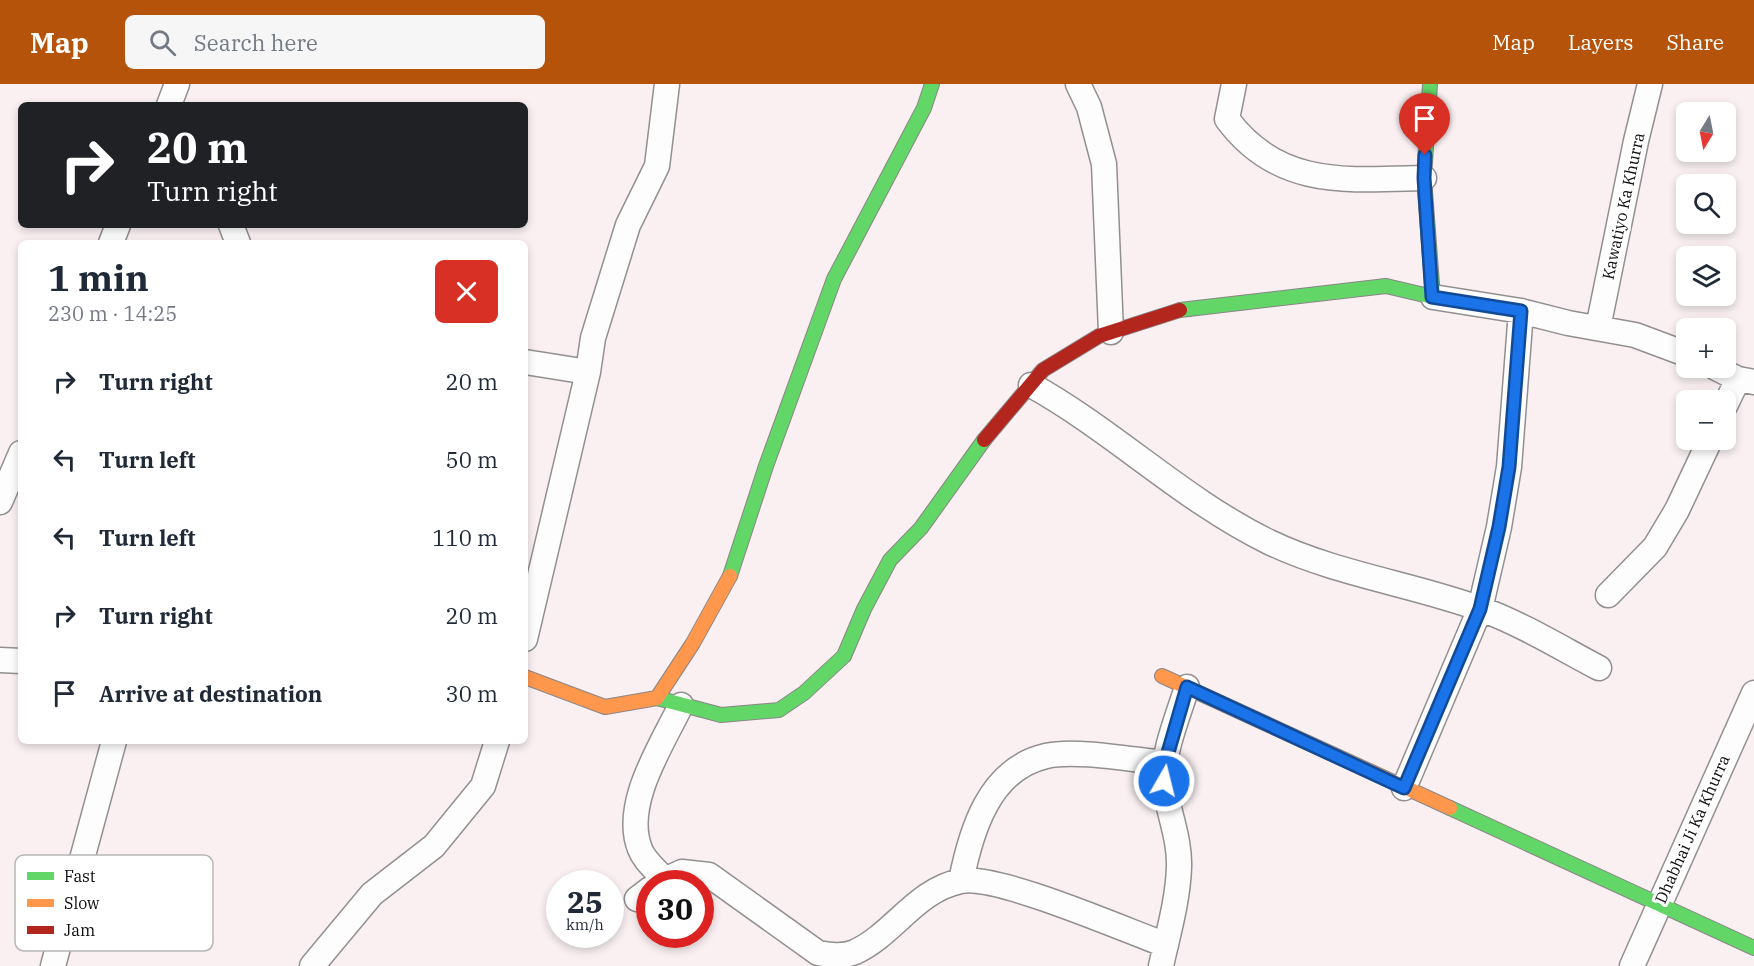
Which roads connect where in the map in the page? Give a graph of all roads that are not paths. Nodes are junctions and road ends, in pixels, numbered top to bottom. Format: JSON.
{"nodes":[{"id":1,"x":177,"y":84,"type":"edge"},
{"id":2,"x":667,"y":84,"type":"edge"},
{"id":3,"x":932,"y":84,"type":"edge"},
{"id":4,"x":1078,"y":84,"type":"edge"},
{"id":5,"x":1234,"y":84,"type":"edge"},
{"id":6,"x":1430,"y":84,"type":"edge"},
{"id":7,"x":1650,"y":84,"type":"edge"},
{"id":8,"x":170,"y":102,"type":"edge"},
{"id":9,"x":1424,"y":178,"type":"junction"},
{"id":10,"x":1432,"y":297,"type":"junction"},
{"id":11,"x":1521,"y":311,"type":"junction"},
{"id":12,"x":1598,"y":328,"type":"junction"},
{"id":13,"x":1112,"y":332,"type":"junction"},
{"id":14,"x":1676,"y":350,"type":"edge"},
{"id":15,"x":528,"y":362,"type":"edge"},
{"id":16,"x":588,"y":372,"type":"junction"},
{"id":17,"x":1746,"y":380,"type":"edge"},
{"id":18,"x":1030,"y":385,"type":"junction"},
{"id":19,"x":1736,"y":392,"type":"edge"},
{"id":20,"x":1705,"y":450,"type":"edge"},
{"id":21,"x":18,"y":460,"type":"edge"},
{"id":22,"x":0,"y":502,"type":"edge"},
{"id":23,"x":1608,"y":595,"type":"dead end"},
{"id":24,"x":1480,"y":609,"type":"junction"},
{"id":25,"x":528,"y":626,"type":"edge"},
{"id":26,"x":0,"y":660,"type":"edge"},
{"id":27,"x":18,"y":661,"type":"edge"},
{"id":28,"x":1599,"y":668,"type":"dead end"},
{"id":29,"x":1162,"y":676,"type":"dead end"},
{"id":30,"x":528,"y":678,"type":"edge"},
{"id":31,"x":1187,"y":687,"type":"junction"},
{"id":32,"x":1754,"y":693,"type":"edge"},
{"id":33,"x":657,"y":698,"type":"junction"},
{"id":34,"x":681,"y":705,"type":"junction"},
{"id":35,"x":113,"y":744,"type":"edge"},
{"id":36,"x":496,"y":744,"type":"edge"},
{"id":37,"x":1165,"y":763,"type":"junction"},
{"id":38,"x":1404,"y":788,"type":"junction"},
{"id":39,"x":83,"y":855,"type":"edge"},
{"id":40,"x":646,"y":870,"type":"edge"},
{"id":41,"x":714,"y":879,"type":"edge"},
{"id":42,"x":961,"y":881,"type":"junction"},
{"id":43,"x":1658,"y":906,"type":"junction"},
{"id":44,"x":1754,"y":948,"type":"edge"},
{"id":45,"x":57,"y":951,"type":"edge"},
{"id":46,"x":1163,"y":955,"type":"edge"},
{"id":47,"x":53,"y":966,"type":"edge"},
{"id":48,"x":312,"y":966,"type":"edge"},
{"id":49,"x":1632,"y":966,"type":"edge"}],
"edges":[{"from":1,"to":8,"type":"street"},
{"from":2,"to":16,"type":"street"},
{"from":3,"to":33,"type":"street"},
{"from":4,"to":13,"type":"street"},
{"from":5,"to":9,"type":"street"},
{"from":6,"to":9,"type":"street"},
{"from":7,"to":12,"type":"street","name":"Kawatiyo Ka Khurra"},
{"from":9,"to":10,"type":"street"},
{"from":10,"to":11,"type":"street"},
{"from":10,"to":13,"type":"street"},
{"from":11,"to":12,"type":"street"},
{"from":11,"to":24,"type":"street"},
{"from":12,"to":14,"type":"street"},
{"from":13,"to":18,"type":"street"},
{"from":15,"to":16,"type":"street"},
{"from":16,"to":25,"type":"street"},
{"from":17,"to":19,"type":"street"},
{"from":18,"to":24,"type":"street"},
{"from":18,"to":34,"type":"street"},
{"from":20,"to":23,"type":"street"},
{"from":21,"to":22,"type":"street"},
{"from":24,"to":28,"type":"street"},
{"from":24,"to":38,"type":"street"},
{"from":26,"to":27,"type":"street"},
{"from":29,"to":31,"type":"street"},
{"from":30,"to":33,"type":"street"},
{"from":31,"to":37,"type":"street"},
{"from":31,"to":38,"type":"street"},
{"from":32,"to":43,"type":"street","name":"Dhabhai Ji Ka Khurra"},
{"from":33,"to":34,"type":"street"},
{"from":34,"to":40,"type":"street"},
{"from":35,"to":39,"type":"street"},
{"from":36,"to":48,"type":"street"},
{"from":37,"to":42,"type":"street"},
{"from":37,"to":46,"type":"street"},
{"from":38,"to":43,"type":"street"},
{"from":41,"to":42,"type":"street"},
{"from":42,"to":46,"type":"street"},
{"from":43,"to":44,"type":"street"},
{"from":43,"to":49,"type":"street","name":"Dhabhai Ji Ka Khurra"},
{"from":45,"to":47,"type":"street"}]}
